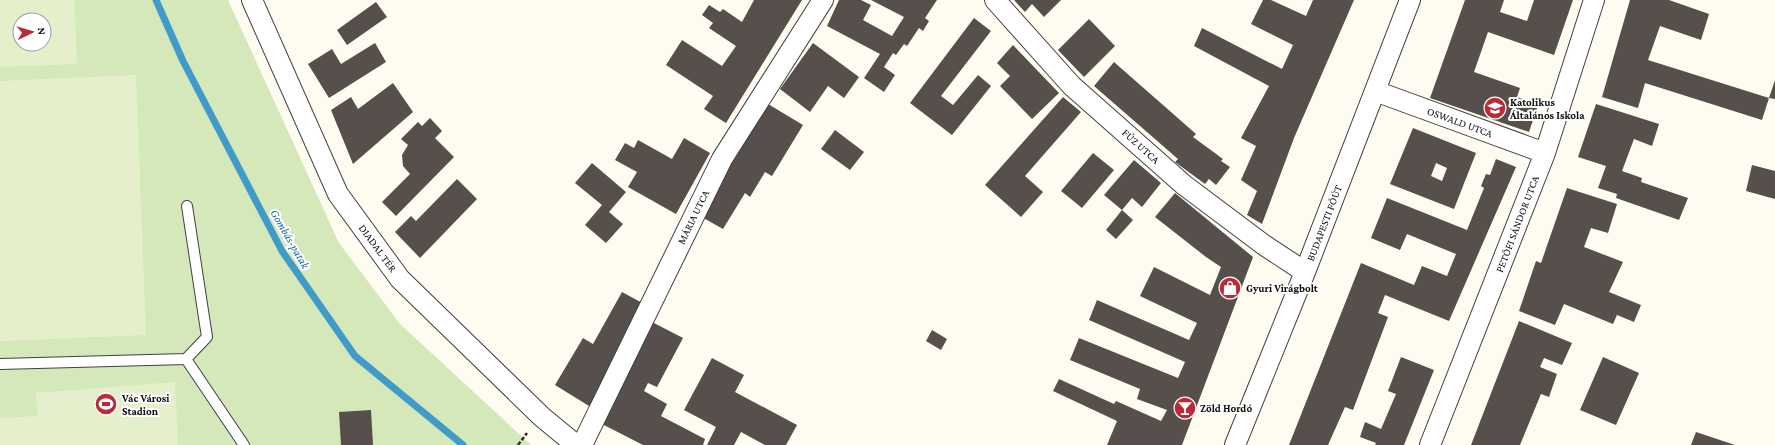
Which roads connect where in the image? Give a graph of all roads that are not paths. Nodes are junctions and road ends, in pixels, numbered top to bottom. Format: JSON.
{"nodes":[{"id":1,"x":252,"y":0,"type":"edge"},
{"id":2,"x":823,"y":0,"type":"edge"},
{"id":3,"x":995,"y":0,"type":"edge"},
{"id":4,"x":1410,"y":0,"type":"edge"},
{"id":5,"x":1594,"y":0,"type":"edge"},
{"id":6,"x":1375,"y":91,"type":"junction"},
{"id":7,"x":1545,"y":153,"type":"junction"},
{"id":8,"x":187,"y":206,"type":"dead end"},
{"id":9,"x":1305,"y":272,"type":"junction"},
{"id":10,"x":186,"y":359,"type":"junction"},
{"id":11,"x":0,"y":364,"type":"edge"},
{"id":12,"x":244,"y":445,"type":"edge"},
{"id":13,"x":576,"y":445,"type":"edge"},
{"id":14,"x":582,"y":445,"type":"edge"},
{"id":15,"x":1235,"y":445,"type":"edge"},
{"id":16,"x":1430,"y":445,"type":"edge"}],
"edges":[{"from":1,"to":13,"type":"street","name":"DIADAL TÉR"},
{"from":2,"to":14,"type":"street","name":"MÁRIA UTCA"},
{"from":3,"to":9,"type":"street","name":"FŰZ UTCA"},
{"from":4,"to":6,"type":"street","name":"BUDAPESTI FŐÚT"},
{"from":5,"to":7,"type":"street","name":"PETŐFI SÁNDOR UTCA"},
{"from":6,"to":7,"type":"street","name":"OSWALD UTCA"},
{"from":6,"to":9,"type":"street","name":"BUDAPESTI FŐÚT"},
{"from":7,"to":16,"type":"street","name":"PETŐFI SÁNDOR UTCA"},
{"from":8,"to":10,"type":"lane"},
{"from":9,"to":15,"type":"street","name":"BUDAPESTI FŐÚT"},
{"from":10,"to":11,"type":"lane"},
{"from":10,"to":12,"type":"lane"}]}
